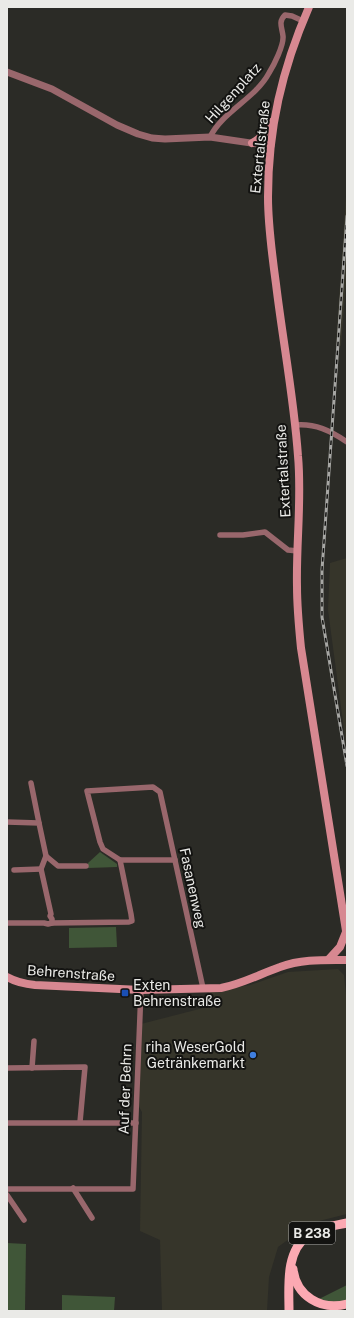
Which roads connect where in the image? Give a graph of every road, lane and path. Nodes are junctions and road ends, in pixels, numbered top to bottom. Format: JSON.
{"nodes":[{"id":1,"x":309,"y":7,"type":"edge"},
{"id":2,"x":303,"y":21,"type":"junction"},
{"id":3,"x":7,"y":72,"type":"edge"},
{"id":4,"x":274,"y":118,"type":"junction"},
{"id":5,"x":210,"y":137,"type":"junction"},
{"id":6,"x":252,"y":143,"type":"junction"},
{"id":7,"x":271,"y":146,"type":"junction"},
{"id":8,"x":295,"y":426,"type":"junction"},
{"id":9,"x":347,"y":442,"type":"edge"},
{"id":10,"x":220,"y":535,"type":"dead end"},
{"id":11,"x":298,"y":551,"type":"junction"},
{"id":12,"x":31,"y":782,"type":"dead end"},
{"id":13,"x":7,"y":822,"type":"edge"},
{"id":14,"x":38,"y":823,"type":"junction"},
{"id":15,"x":46,"y":856,"type":"junction"},
{"id":16,"x":120,"y":860,"type":"junction"},
{"id":17,"x":174,"y":860,"type":"junction"},
{"id":18,"x":86,"y":866,"type":"dead end"},
{"id":19,"x":41,"y":869,"type":"junction"},
{"id":20,"x":14,"y":870,"type":"dead end"},
{"id":21,"x":7,"y":923,"type":"edge"},
{"id":22,"x":52,"y":923,"type":"junction"},
{"id":23,"x":347,"y":935,"type":"edge"},
{"id":24,"x":329,"y":959,"type":"junction"},
{"id":25,"x":347,"y":960,"type":"edge"},
{"id":26,"x":7,"y":977,"type":"edge"},
{"id":27,"x":203,"y":988,"type":"junction"},
{"id":28,"x":141,"y":990,"type":"junction"},
{"id":29,"x":34,"y":1041,"type":"dead end"},
{"id":30,"x":7,"y":1068,"type":"edge"},
{"id":31,"x":32,"y":1068,"type":"junction"},
{"id":32,"x":80,"y":1122,"type":"junction"},
{"id":33,"x":136,"y":1122,"type":"junction"},
{"id":34,"x":7,"y":1123,"type":"edge"},
{"id":35,"x":73,"y":1188,"type":"junction"},
{"id":36,"x":7,"y":1189,"type":"edge"},
{"id":37,"x":7,"y":1195,"type":"edge"},
{"id":38,"x":92,"y":1218,"type":"dead end"},
{"id":39,"x":24,"y":1220,"type":"dead end"},
{"id":40,"x":347,"y":1223,"type":"edge"},
{"id":41,"x":292,"y":1262,"type":"junction"},
{"id":42,"x":347,"y":1304,"type":"edge"},
{"id":43,"x":289,"y":1311,"type":"edge"}],
"edges":[{"from":1,"to":2,"type":"main road","name":"Extertalstraße"},
{"from":2,"to":4,"type":"main road","name":"Extertalstraße"},
{"from":2,"to":5,"type":"street","name":"Hilgenplatz"},
{"from":3,"to":5,"type":"street"},
{"from":4,"to":6,"type":"main road"},
{"from":4,"to":7,"type":"main road","name":"Extertalstraße"},
{"from":5,"to":6,"type":"street"},
{"from":6,"to":7,"type":"street"},
{"from":7,"to":8,"type":"main road","name":"Extertalstraße"},
{"from":8,"to":9,"type":"street"},
{"from":8,"to":11,"type":"main road","name":"Extertalstraße"},
{"from":10,"to":11,"type":"street"},
{"from":11,"to":23,"type":"main road","name":"Extertalstraße"},
{"from":12,"to":14,"type":"street"},
{"from":13,"to":14,"type":"street"},
{"from":14,"to":15,"type":"street"},
{"from":15,"to":18,"type":"street"},
{"from":15,"to":19,"type":"street"},
{"from":16,"to":17,"type":"street"},
{"from":16,"to":17,"type":"street","name":"Fasanenweg"},
{"from":16,"to":22,"type":"street"},
{"from":17,"to":27,"type":"street","name":"Fasanenweg"},
{"from":19,"to":20,"type":"street"},
{"from":19,"to":22,"type":"street"},
{"from":21,"to":22,"type":"street"},
{"from":23,"to":24,"type":"main road"},
{"from":24,"to":25,"type":"main road","name":"Behrenstraße"},
{"from":24,"to":27,"type":"main road","name":"Behrenstraße"},
{"from":26,"to":28,"type":"main road","name":"Behrenstraße"},
{"from":27,"to":28,"type":"main road","name":"Behrenstraße"},
{"from":28,"to":33,"type":"street","name":"Auf der Behrn"},
{"from":29,"to":31,"type":"street"},
{"from":30,"to":31,"type":"street"},
{"from":31,"to":32,"type":"street"},
{"from":32,"to":33,"type":"street"},
{"from":32,"to":34,"type":"street"},
{"from":33,"to":35,"type":"street","name":"Auf der Behrn"},
{"from":35,"to":36,"type":"street"},
{"from":35,"to":38,"type":"street"},
{"from":37,"to":39,"type":"street"},
{"from":40,"to":41,"type":"main road","number":"B 238"},
{"from":41,"to":42,"type":"main road","number":"B 238"},
{"from":41,"to":43,"type":"main road","number":"B 238"}]}
